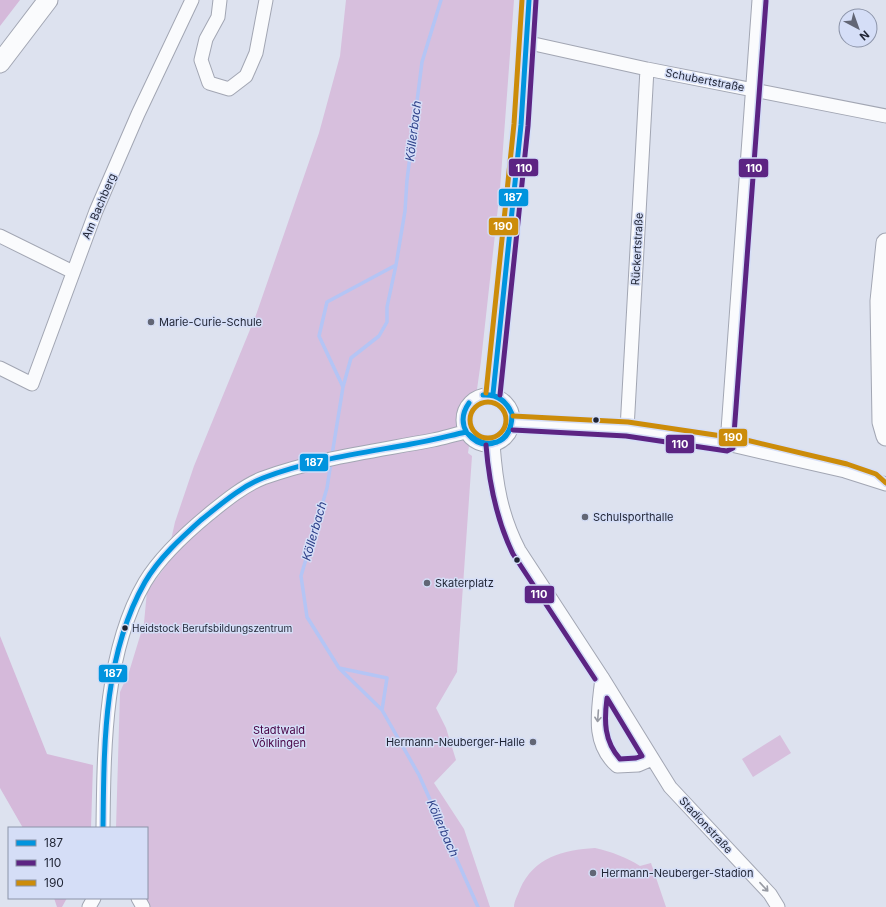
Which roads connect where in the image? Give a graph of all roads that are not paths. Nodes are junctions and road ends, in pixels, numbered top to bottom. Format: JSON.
{"nodes":[{"id":1,"x":48,"y":0,"type":"edge"},
{"id":2,"x":192,"y":0,"type":"edge"},
{"id":3,"x":220,"y":0,"type":"edge"},
{"id":4,"x":266,"y":0,"type":"edge"},
{"id":5,"x":529,"y":0,"type":"edge"},
{"id":6,"x":759,"y":0,"type":"edge"},
{"id":7,"x":525,"y":42,"type":"junction"},
{"id":8,"x":0,"y":63,"type":"edge"},
{"id":9,"x":647,"y":69,"type":"junction"},
{"id":10,"x":752,"y":90,"type":"junction"},
{"id":11,"x":886,"y":116,"type":"edge"},
{"id":12,"x":0,"y":236,"type":"edge"},
{"id":13,"x":886,"y":242,"type":"edge"},
{"id":14,"x":73,"y":272,"type":"junction"},
{"id":15,"x":883,"y":302,"type":"edge"},
{"id":16,"x":0,"y":368,"type":"edge"},
{"id":17,"x":493,"y":394,"type":"junction"},
{"id":18,"x":513,"y":423,"type":"junction"},
{"id":19,"x":627,"y":429,"type":"junction"},
{"id":20,"x":466,"y":432,"type":"junction"},
{"id":21,"x":886,"y":436,"type":"edge"},
{"id":22,"x":493,"y":444,"type":"junction"},
{"id":23,"x":727,"y":444,"type":"junction"},
{"id":24,"x":873,"y":480,"type":"junction"},
{"id":25,"x":886,"y":484,"type":"edge"},
{"id":26,"x":886,"y":493,"type":"edge"},
{"id":27,"x":602,"y":677,"type":"junction"},
{"id":28,"x":652,"y":759,"type":"junction"},
{"id":29,"x":104,"y":827,"type":"edge"},
{"id":30,"x":778,"y":907,"type":"edge"}],
"edges":[{"from":1,"to":8,"type":"main road"},
{"from":2,"to":14,"type":"street","name":"Am Bachberg"},
{"from":3,"to":4,"type":"street"},
{"from":5,"to":7,"type":"street"},
{"from":6,"to":10,"type":"street"},
{"from":7,"to":9,"type":"street","name":"Schubertstraße"},
{"from":7,"to":17,"type":"street"},
{"from":9,"to":10,"type":"street","name":"Schubertstraße"},
{"from":9,"to":19,"type":"street","name":"Rückertstraße"},
{"from":10,"to":11,"type":"street","name":"Schubertstraße"},
{"from":10,"to":23,"type":"street"},
{"from":12,"to":14,"type":"street"},
{"from":13,"to":15,"type":"main road"},
{"from":14,"to":16,"type":"street","name":"Am Bachberg"},
{"from":15,"to":21,"type":"main road"},
{"from":17,"to":18,"type":"street"},
{"from":17,"to":20,"type":"street"},
{"from":18,"to":19,"type":"street"},
{"from":18,"to":22,"type":"street"},
{"from":19,"to":23,"type":"street"},
{"from":20,"to":22,"type":"street"},
{"from":20,"to":29,"type":"street"},
{"from":22,"to":27,"type":"street","name":"Stadionstraße"},
{"from":23,"to":24,"type":"street"},
{"from":24,"to":25,"type":"street"},
{"from":24,"to":26,"type":"street"},
{"from":27,"to":28,"type":"street","name":"Stadionstraße"},
{"from":27,"to":28,"type":"street","one_way":true},
{"from":28,"to":30,"type":"street","name":"Stadionstraße","one_way":true}]}
